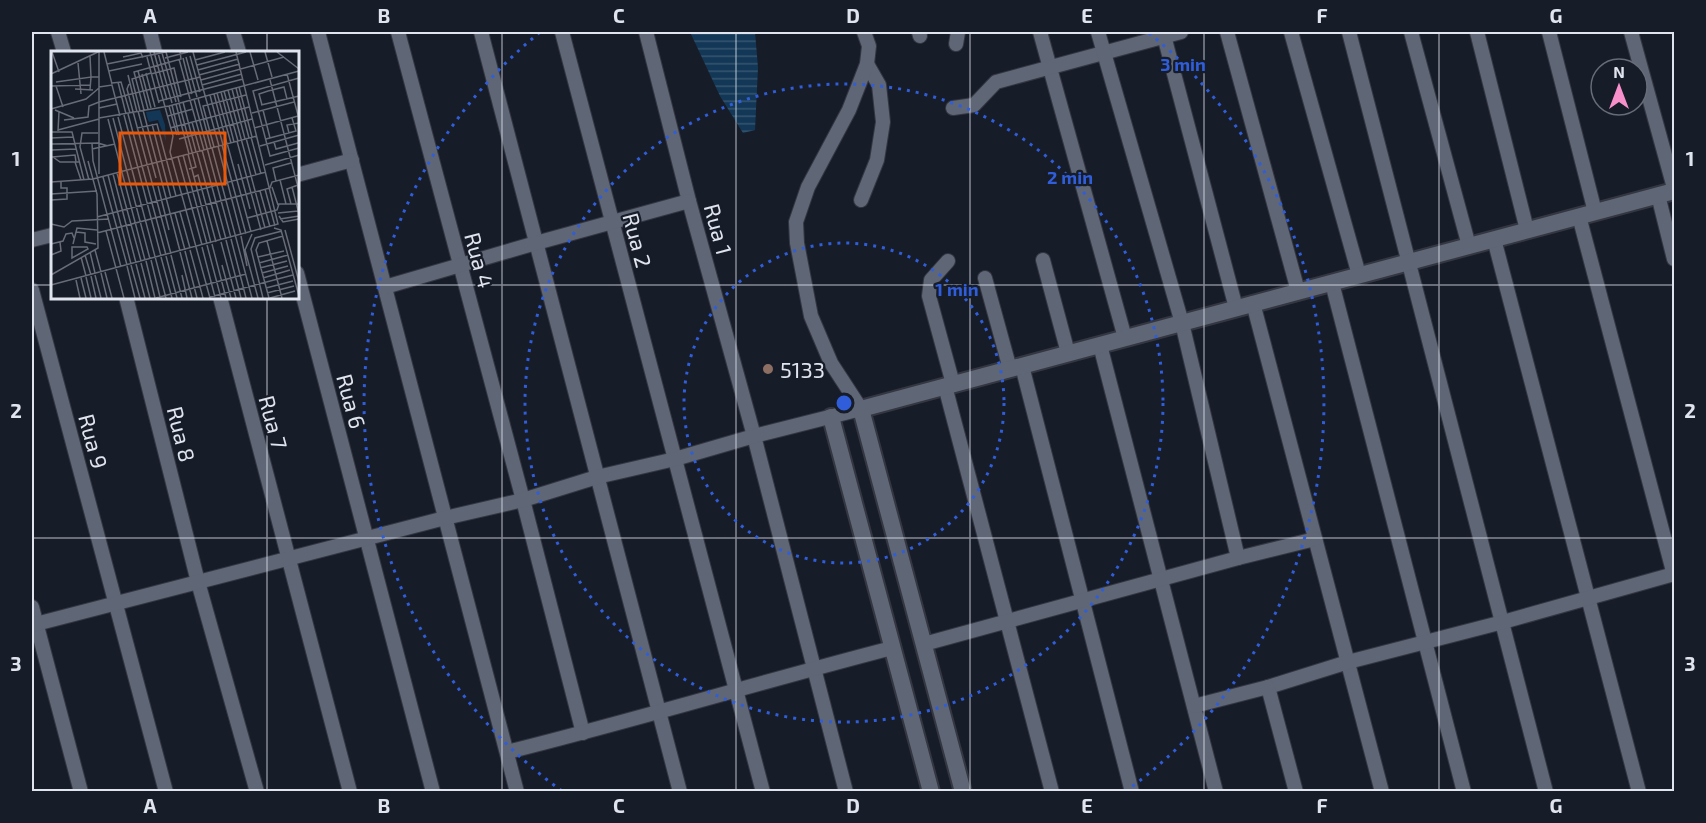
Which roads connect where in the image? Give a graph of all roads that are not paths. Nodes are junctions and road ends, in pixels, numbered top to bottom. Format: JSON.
{"nodes":[{"id":1,"x":58,"y":32,"type":"edge"},
{"id":2,"x":150,"y":32,"type":"edge"},
{"id":3,"x":234,"y":32,"type":"edge"},
{"id":4,"x":318,"y":32,"type":"edge"},
{"id":5,"x":398,"y":32,"type":"edge"},
{"id":6,"x":481,"y":32,"type":"edge"},
{"id":7,"x":562,"y":32,"type":"edge"},
{"id":8,"x":646,"y":32,"type":"edge"},
{"id":9,"x":864,"y":32,"type":"edge"},
{"id":10,"x":1040,"y":32,"type":"edge"},
{"id":11,"x":1098,"y":32,"type":"edge"},
{"id":12,"x":1181,"y":32,"type":"edge"},
{"id":13,"x":1227,"y":32,"type":"edge"},
{"id":14,"x":1291,"y":32,"type":"edge"},
{"id":15,"x":1349,"y":32,"type":"edge"},
{"id":16,"x":1411,"y":32,"type":"edge"},
{"id":17,"x":1477,"y":32,"type":"edge"},
{"id":18,"x":1549,"y":32,"type":"edge"},
{"id":19,"x":1631,"y":32,"type":"edge"},
{"id":20,"x":1164,"y":34,"type":"edge"},
{"id":21,"x":64,"y":51,"type":"edge"},
{"id":22,"x":155,"y":51,"type":"edge"},
{"id":23,"x":239,"y":51,"type":"edge"},
{"id":24,"x":1103,"y":53,"type":"junction"},
{"id":25,"x":867,"y":64,"type":"junction"},
{"id":26,"x":1050,"y":67,"type":"junction"},
{"id":27,"x":952,"y":108,"type":"dead end"},
{"id":28,"x":352,"y":160,"type":"junction"},
{"id":29,"x":298,"y":175,"type":"edge"},
{"id":30,"x":1674,"y":189,"type":"edge"},
{"id":31,"x":1658,"y":195,"type":"junction"},
{"id":32,"x":861,"y":200,"type":"dead end"},
{"id":33,"x":689,"y":201,"type":"junction"},
{"id":34,"x":1587,"y":214,"type":"junction"},
{"id":35,"x":612,"y":223,"type":"junction"},
{"id":36,"x":1527,"y":230,"type":"junction"},
{"id":37,"x":51,"y":235,"type":"edge"},
{"id":38,"x":1494,"y":239,"type":"junction"},
{"id":39,"x":32,"y":240,"type":"edge"},
{"id":40,"x":536,"y":243,"type":"junction"},
{"id":41,"x":1469,"y":246,"type":"junction"},
{"id":42,"x":1674,"y":259,"type":"edge"},
{"id":43,"x":948,"y":261,"type":"dead end"},
{"id":44,"x":1043,"y":261,"type":"dead end"},
{"id":45,"x":1409,"y":262,"type":"junction"},
{"id":46,"x":459,"y":266,"type":"junction"},
{"id":47,"x":1359,"y":275,"type":"junction"},
{"id":48,"x":298,"y":277,"type":"edge"},
{"id":49,"x":985,"y":278,"type":"dead end"},
{"id":50,"x":1332,"y":283,"type":"junction"},
{"id":51,"x":385,"y":287,"type":"junction"},
{"id":52,"x":32,"y":290,"type":"edge"},
{"id":53,"x":1298,"y":291,"type":"junction"},
{"id":54,"x":126,"y":298,"type":"edge"},
{"id":55,"x":220,"y":298,"type":"edge"},
{"id":56,"x":1253,"y":303,"type":"junction"},
{"id":57,"x":1236,"y":308,"type":"junction"},
{"id":58,"x":1182,"y":323,"type":"junction"},
{"id":59,"x":1125,"y":338,"type":"junction"},
{"id":60,"x":1100,"y":345,"type":"junction"},
{"id":61,"x":1068,"y":353,"type":"junction"},
{"id":62,"x":1016,"y":367,"type":"junction"},
{"id":63,"x":949,"y":385,"type":"junction"},
{"id":64,"x":861,"y":409,"type":"junction"},
{"id":65,"x":831,"y":417,"type":"junction"},
{"id":66,"x":754,"y":436,"type":"junction"},
{"id":67,"x":675,"y":459,"type":"junction"},
{"id":68,"x":597,"y":477,"type":"junction"},
{"id":69,"x":523,"y":500,"type":"junction"},
{"id":70,"x":446,"y":518,"type":"junction"},
{"id":71,"x":367,"y":539,"type":"junction"},
{"id":72,"x":1315,"y":539,"type":"junction"},
{"id":73,"x":1238,"y":558,"type":"junction"},
{"id":74,"x":289,"y":559,"type":"junction"},
{"id":75,"x":1674,"y":574,"type":"edge"},
{"id":76,"x":1161,"y":579,"type":"junction"},
{"id":77,"x":198,"y":582,"type":"junction"},
{"id":78,"x":1589,"y":598,"type":"junction"},
{"id":79,"x":1083,"y":600,"type":"junction"},
{"id":80,"x":116,"y":603,"type":"junction"},
{"id":81,"x":32,"y":607,"type":"edge"},
{"id":82,"x":1007,"y":622,"type":"junction"},
{"id":83,"x":1503,"y":622,"type":"junction"},
{"id":84,"x":34,"y":625,"type":"edge"},
{"id":85,"x":1426,"y":641,"type":"junction"},
{"id":86,"x":924,"y":644,"type":"junction"},
{"id":87,"x":892,"y":648,"type":"junction"},
{"id":88,"x":1348,"y":662,"type":"junction"},
{"id":89,"x":813,"y":669,"type":"junction"},
{"id":90,"x":1268,"y":687,"type":"junction"},
{"id":91,"x":738,"y":690,"type":"junction"},
{"id":92,"x":1194,"y":706,"type":"junction"},
{"id":93,"x":659,"y":712,"type":"junction"},
{"id":94,"x":583,"y":733,"type":"junction"},
{"id":95,"x":507,"y":752,"type":"junction"},
{"id":96,"x":81,"y":792,"type":"edge"},
{"id":97,"x":166,"y":792,"type":"edge"},
{"id":98,"x":256,"y":792,"type":"edge"},
{"id":99,"x":350,"y":792,"type":"edge"},
{"id":100,"x":433,"y":792,"type":"edge"},
{"id":101,"x":517,"y":792,"type":"edge"},
{"id":102,"x":680,"y":792,"type":"edge"},
{"id":103,"x":763,"y":792,"type":"edge"},
{"id":104,"x":846,"y":792,"type":"edge"},
{"id":105,"x":931,"y":792,"type":"edge"},
{"id":106,"x":963,"y":792,"type":"edge"},
{"id":107,"x":1052,"y":792,"type":"edge"},
{"id":108,"x":1132,"y":792,"type":"edge"},
{"id":109,"x":1216,"y":792,"type":"edge"},
{"id":110,"x":1296,"y":792,"type":"edge"},
{"id":111,"x":1382,"y":792,"type":"edge"},
{"id":112,"x":1464,"y":792,"type":"edge"},
{"id":113,"x":1546,"y":792,"type":"edge"},
{"id":114,"x":1639,"y":792,"type":"edge"}],
"edges":[{"from":1,"to":21,"type":"street"},
{"from":2,"to":22,"type":"street"},
{"from":3,"to":23,"type":"street"},
{"from":4,"to":28,"type":"street"},
{"from":5,"to":46,"type":"street","name":"Rua 4"},
{"from":6,"to":40,"type":"street"},
{"from":7,"to":35,"type":"street","name":"Rua 2"},
{"from":8,"to":33,"type":"street","name":"Rua 1"},
{"from":9,"to":25,"type":"street"},
{"from":10,"to":26,"type":"street"},
{"from":11,"to":24,"type":"street"},
{"from":12,"to":20,"type":"street"},
{"from":13,"to":53,"type":"street"},
{"from":14,"to":47,"type":"street"},
{"from":15,"to":45,"type":"street"},
{"from":16,"to":41,"type":"street"},
{"from":17,"to":36,"type":"street"},
{"from":18,"to":34,"type":"street"},
{"from":19,"to":30,"type":"street"},
{"from":20,"to":24,"type":"street"},
{"from":20,"to":57,"type":"street"},
{"from":24,"to":26,"type":"street"},
{"from":24,"to":58,"type":"street"},
{"from":25,"to":32,"type":"street"},
{"from":25,"to":64,"type":"street"},
{"from":26,"to":27,"type":"street"},
{"from":26,"to":59,"type":"street"},
{"from":28,"to":29,"type":"street"},
{"from":28,"to":51,"type":"street"},
{"from":30,"to":31,"type":"street"},
{"from":31,"to":34,"type":"street"},
{"from":31,"to":42,"type":"street"},
{"from":33,"to":35,"type":"street"},
{"from":33,"to":66,"type":"street","name":"Rua 1"},
{"from":34,"to":36,"type":"street"},
{"from":34,"to":75,"type":"street"},
{"from":35,"to":40,"type":"street"},
{"from":35,"to":67,"type":"street","name":"Rua 2"},
{"from":36,"to":38,"type":"street"},
{"from":37,"to":39,"type":"street"},
{"from":38,"to":41,"type":"street"},
{"from":38,"to":78,"type":"street"},
{"from":40,"to":46,"type":"street"},
{"from":40,"to":68,"type":"street"},
{"from":41,"to":45,"type":"street"},
{"from":43,"to":63,"type":"street"},
{"from":44,"to":61,"type":"street"},
{"from":45,"to":47,"type":"street"},
{"from":45,"to":83,"type":"street"},
{"from":46,"to":51,"type":"street"},
{"from":46,"to":69,"type":"street","name":"Rua 4"},
{"from":47,"to":50,"type":"street"},
{"from":48,"to":71,"type":"street","name":"Rua 6"},
{"from":49,"to":62,"type":"street"},
{"from":50,"to":53,"type":"street"},
{"from":50,"to":85,"type":"street"},
{"from":51,"to":70,"type":"street"},
{"from":52,"to":80,"type":"street","name":"Rua 9"},
{"from":53,"to":56,"type":"street"},
{"from":54,"to":77,"type":"street","name":"Rua 8"},
{"from":55,"to":74,"type":"street","name":"Rua 7"},
{"from":56,"to":57,"type":"street"},
{"from":56,"to":72,"type":"street"},
{"from":57,"to":58,"type":"street"},
{"from":58,"to":59,"type":"street"},
{"from":58,"to":73,"type":"street"},
{"from":59,"to":60,"type":"street"},
{"from":60,"to":61,"type":"street"},
{"from":60,"to":76,"type":"street"},
{"from":61,"to":62,"type":"street"},
{"from":62,"to":63,"type":"street"},
{"from":62,"to":79,"type":"street"},
{"from":63,"to":64,"type":"street"},
{"from":63,"to":82,"type":"street"},
{"from":64,"to":65,"type":"street"},
{"from":64,"to":86,"type":"street"},
{"from":65,"to":66,"type":"street"},
{"from":65,"to":87,"type":"street"},
{"from":66,"to":67,"type":"street"},
{"from":66,"to":89,"type":"street","name":"Rua 1"},
{"from":67,"to":68,"type":"street"},
{"from":67,"to":91,"type":"street","name":"Rua 2"},
{"from":68,"to":69,"type":"street"},
{"from":68,"to":93,"type":"street"},
{"from":69,"to":70,"type":"street"},
{"from":69,"to":94,"type":"street","name":"Rua 4"},
{"from":70,"to":71,"type":"street"},
{"from":70,"to":95,"type":"street"},
{"from":71,"to":74,"type":"street"},
{"from":71,"to":100,"type":"street","name":"Rua 6"},
{"from":72,"to":73,"type":"street"},
{"from":72,"to":88,"type":"street"},
{"from":73,"to":76,"type":"street"},
{"from":74,"to":77,"type":"street"},
{"from":74,"to":99,"type":"street","name":"Rua 7"},
{"from":75,"to":78,"type":"street"},
{"from":76,"to":79,"type":"street"},
{"from":76,"to":92,"type":"street"},
{"from":77,"to":80,"type":"street"},
{"from":77,"to":98,"type":"street","name":"Rua 8"},
{"from":78,"to":83,"type":"street"},
{"from":78,"to":114,"type":"street"},
{"from":79,"to":82,"type":"street"},
{"from":79,"to":108,"type":"street"},
{"from":80,"to":84,"type":"street"},
{"from":80,"to":97,"type":"street","name":"Rua 9"},
{"from":81,"to":84,"type":"street"},
{"from":82,"to":86,"type":"street"},
{"from":82,"to":107,"type":"street"},
{"from":83,"to":85,"type":"street"},
{"from":83,"to":113,"type":"street"},
{"from":84,"to":96,"type":"street"},
{"from":85,"to":88,"type":"street"},
{"from":85,"to":112,"type":"street"},
{"from":86,"to":106,"type":"street"},
{"from":87,"to":89,"type":"street"},
{"from":87,"to":105,"type":"street"},
{"from":88,"to":90,"type":"street"},
{"from":88,"to":111,"type":"street"},
{"from":89,"to":91,"type":"street"},
{"from":89,"to":104,"type":"street","name":"Rua 1"},
{"from":90,"to":92,"type":"street"},
{"from":90,"to":110,"type":"street"},
{"from":91,"to":93,"type":"street"},
{"from":91,"to":103,"type":"street","name":"Rua 2"},
{"from":92,"to":109,"type":"street"},
{"from":93,"to":94,"type":"street"},
{"from":93,"to":102,"type":"street"},
{"from":94,"to":95,"type":"street"},
{"from":95,"to":101,"type":"street"}]}
